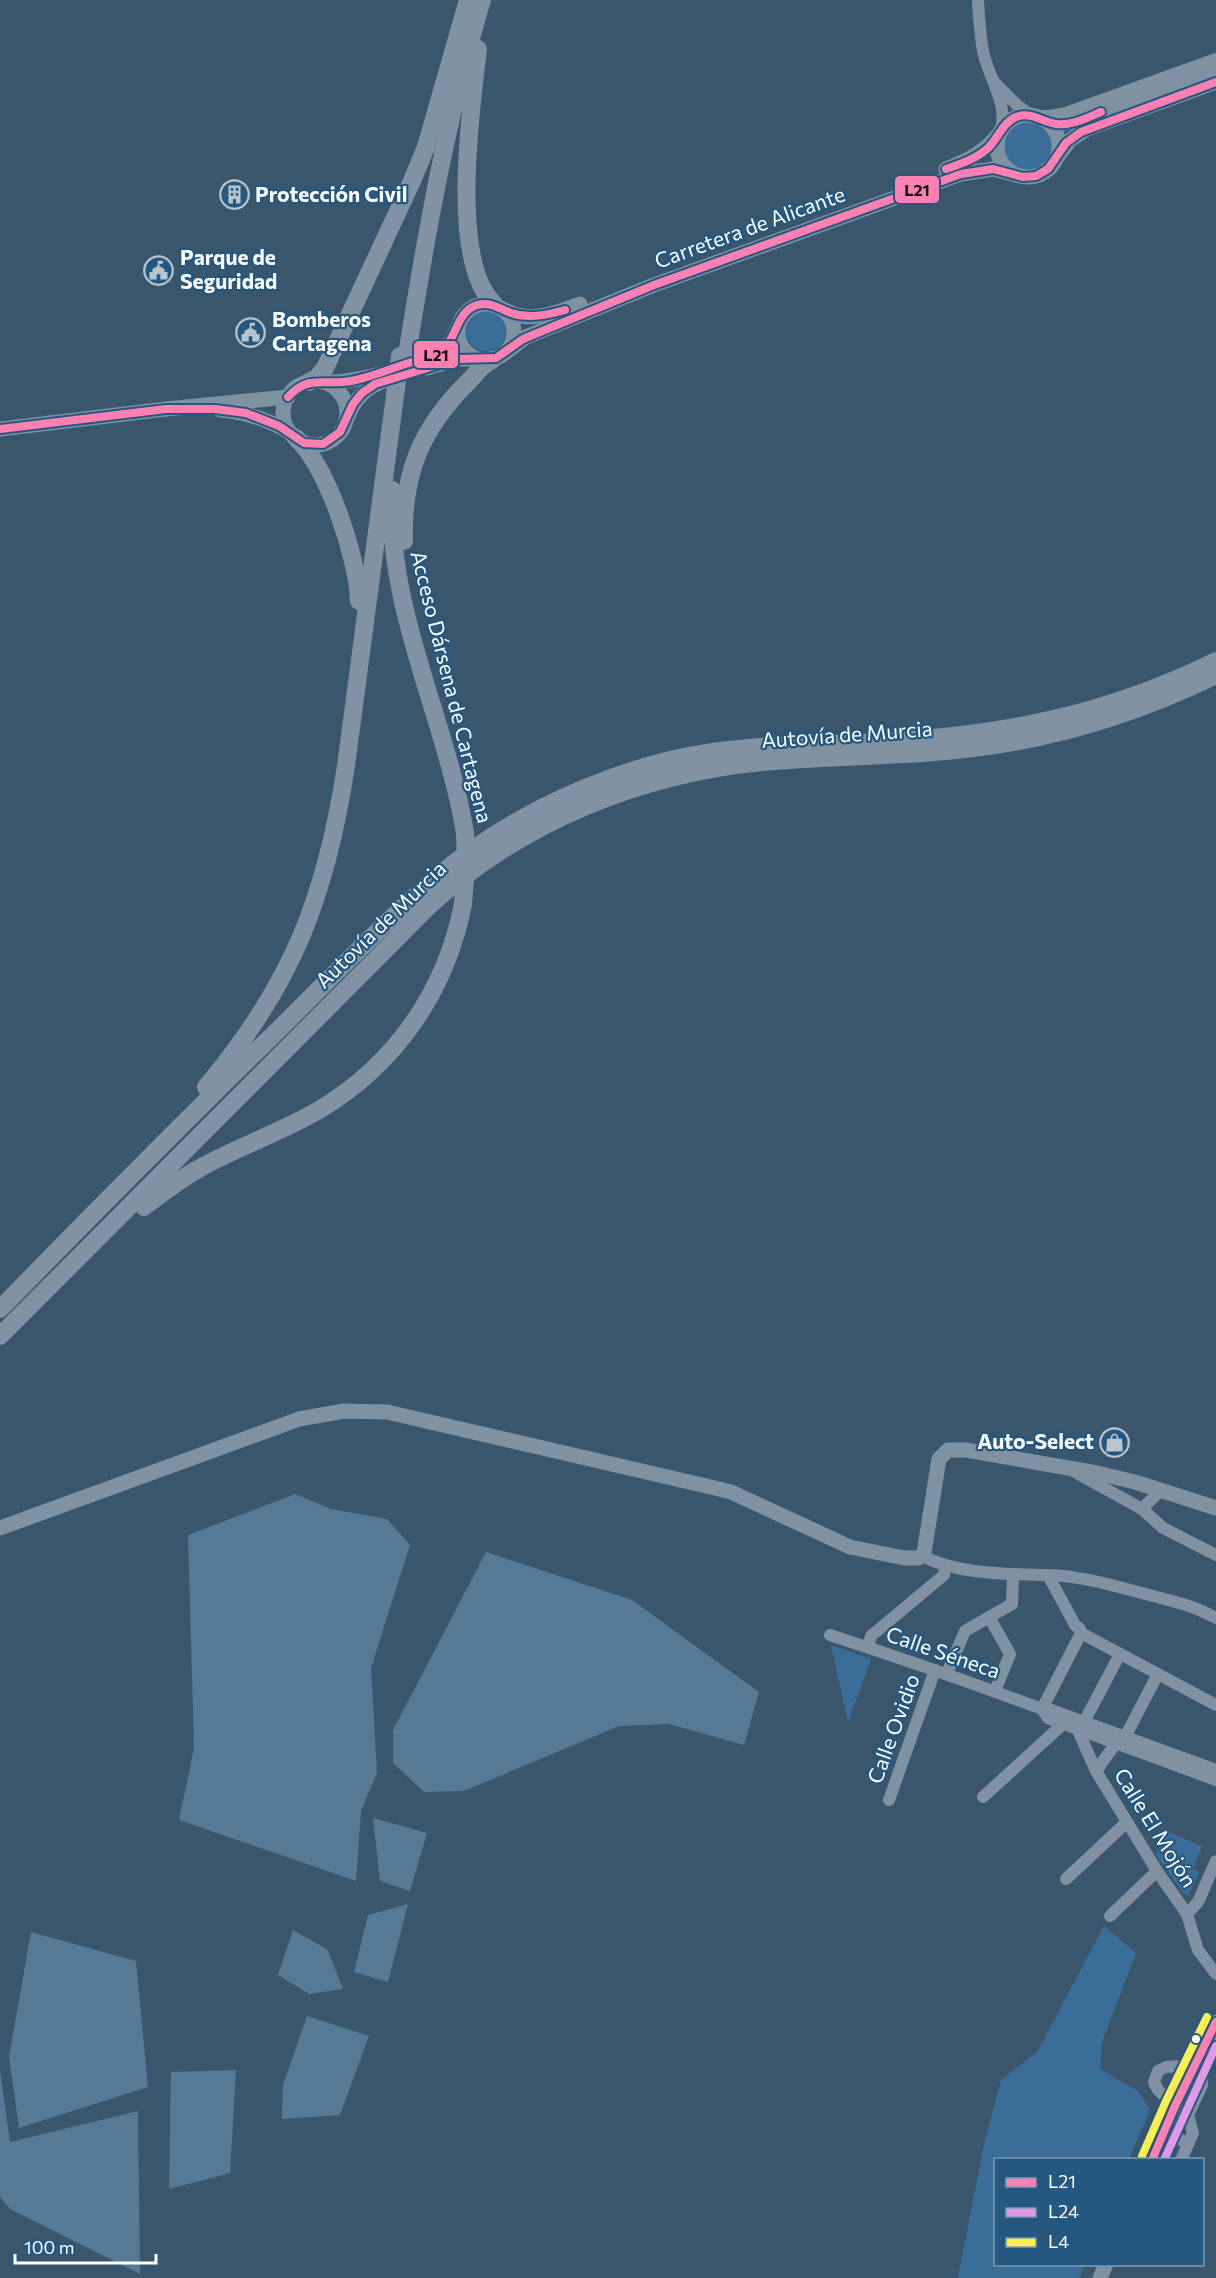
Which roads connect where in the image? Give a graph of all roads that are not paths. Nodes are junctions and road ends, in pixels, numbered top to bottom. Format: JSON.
{"nodes":[{"id":1,"x":468,"y":0,"type":"edge"},
{"id":2,"x":483,"y":0,"type":"edge"},
{"id":3,"x":978,"y":0,"type":"edge"},
{"id":4,"x":459,"y":36,"type":"junction"},
{"id":5,"x":1216,"y":59,"type":"edge"},
{"id":6,"x":1216,"y":71,"type":"edge"},
{"id":7,"x":994,"y":82,"type":"junction"},
{"id":8,"x":1216,"y":82,"type":"edge"},
{"id":9,"x":1037,"y":117,"type":"junction"},
{"id":10,"x":999,"y":134,"type":"junction"},
{"id":11,"x":1056,"y":158,"type":"junction"},
{"id":12,"x":1016,"y":175,"type":"junction"},
{"id":13,"x":499,"y":307,"type":"junction"},
{"id":14,"x":458,"y":324,"type":"junction"},
{"id":15,"x":404,"y":355,"type":"junction"},
{"id":16,"x":492,"y":357,"type":"junction"},
{"id":17,"x":314,"y":382,"type":"junction"},
{"id":18,"x":400,"y":386,"type":"junction"},
{"id":19,"x":288,"y":397,"type":"junction"},
{"id":20,"x":166,"y":409,"type":"junction"},
{"id":21,"x":345,"y":423,"type":"junction"},
{"id":22,"x":0,"y":429,"type":"edge"},
{"id":23,"x":293,"y":436,"type":"junction"},
{"id":24,"x":1216,"y":661,"type":"edge"},
{"id":25,"x":1216,"y":675,"type":"edge"},
{"id":26,"x":349,"y":734,"type":"junction"},
{"id":27,"x":444,"y":746,"type":"junction"},
{"id":28,"x":827,"y":751,"type":"junction"},
{"id":29,"x":142,"y":1164,"type":"junction"},
{"id":30,"x":92,"y":1245,"type":"junction"},
{"id":31,"x":0,"y":1309,"type":"edge"},
{"id":32,"x":6,"y":1330,"type":"edge"},
{"id":33,"x":1069,"y":1468,"type":"junction"},
{"id":34,"x":1161,"y":1490,"type":"junction"},
{"id":35,"x":1216,"y":1508,"type":"edge"},
{"id":36,"x":1142,"y":1509,"type":"junction"},
{"id":37,"x":0,"y":1528,"type":"edge"},
{"id":38,"x":922,"y":1556,"type":"junction"},
{"id":39,"x":1216,"y":1556,"type":"edge"},
{"id":40,"x":946,"y":1565,"type":"junction"},
{"id":41,"x":1048,"y":1575,"type":"junction"},
{"id":42,"x":1013,"y":1576,"type":"junction"},
{"id":43,"x":989,"y":1617,"type":"junction"},
{"id":44,"x":1216,"y":1618,"type":"edge"},
{"id":45,"x":1081,"y":1633,"type":"junction"},
{"id":46,"x":830,"y":1635,"type":"dead end"},
{"id":47,"x":868,"y":1647,"type":"junction"},
{"id":48,"x":1120,"y":1654,"type":"junction"},
{"id":49,"x":941,"y":1672,"type":"junction"},
{"id":50,"x":1158,"y":1674,"type":"junction"},
{"id":51,"x":995,"y":1691,"type":"junction"},
{"id":52,"x":1216,"y":1705,"type":"edge"},
{"id":53,"x":1042,"y":1709,"type":"junction"},
{"id":54,"x":1063,"y":1724,"type":"junction"},
{"id":55,"x":1080,"y":1725,"type":"junction"},
{"id":56,"x":1120,"y":1740,"type":"junction"},
{"id":57,"x":1216,"y":1770,"type":"edge"},
{"id":58,"x":1096,"y":1771,"type":"junction"},
{"id":59,"x":1216,"y":1780,"type":"edge"},
{"id":60,"x":983,"y":1797,"type":"dead end"},
{"id":61,"x":889,"y":1800,"type":"dead end"},
{"id":62,"x":1127,"y":1822,"type":"junction"},
{"id":63,"x":1216,"y":1861,"type":"edge"},
{"id":64,"x":1157,"y":1871,"type":"junction"},
{"id":65,"x":1066,"y":1879,"type":"dead end"},
{"id":66,"x":1187,"y":1914,"type":"junction"},
{"id":67,"x":1110,"y":1916,"type":"dead end"},
{"id":68,"x":1198,"y":1950,"type":"junction"},
{"id":69,"x":1216,"y":1960,"type":"edge"},
{"id":70,"x":1216,"y":1974,"type":"edge"},
{"id":71,"x":1216,"y":2022,"type":"edge"},
{"id":72,"x":1198,"y":2059,"type":"junction"},
{"id":73,"x":1175,"y":2106,"type":"junction"},
{"id":74,"x":1164,"y":2132,"type":"junction"},
{"id":75,"x":1188,"y":2143,"type":"junction"},
{"id":76,"x":1153,"y":2158,"type":"edge"},
{"id":77,"x":1182,"y":2158,"type":"edge"}],
"edges":[{"from":1,"to":4,"type":"highway"},
{"from":2,"to":13,"type":"highway"},
{"from":2,"to":15,"type":"highway","name":"Acceso Dársena de Cartagena"},
{"from":3,"to":7,"type":"street"},
{"from":4,"to":15,"type":"highway","name":"Acceso Dársena de Cartagena"},
{"from":4,"to":17,"type":"highway"},
{"from":5,"to":9,"type":"street"},
{"from":6,"to":9,"type":"main road"},
{"from":7,"to":9,"type":"street"},
{"from":7,"to":10,"type":"street"},
{"from":8,"to":11,"type":"main road"},
{"from":9,"to":10,"type":"main road"},
{"from":9,"to":11,"type":"main road"},
{"from":10,"to":12,"type":"main road"},
{"from":10,"to":13,"type":"main road","name":"Carretera de Alicante"},
{"from":11,"to":12,"type":"main road"},
{"from":12,"to":16,"type":"main road","name":"Carretera de Alicante"},
{"from":13,"to":14,"type":"main road"},
{"from":13,"to":16,"type":"main road"},
{"from":14,"to":16,"type":"main road"},
{"from":14,"to":17,"type":"main road"},
{"from":15,"to":18,"type":"highway","name":"Acceso Dársena de Cartagena"},
{"from":16,"to":21,"type":"main road"},
{"from":16,"to":27,"type":"highway"},
{"from":17,"to":19,"type":"main road"},
{"from":17,"to":21,"type":"main road"},
{"from":18,"to":26,"type":"highway","name":"Acceso Dársena de Cartagena"},
{"from":18,"to":27,"type":"highway","name":"Acceso Dársena de Cartagena"},
{"from":19,"to":20,"type":"main road"},
{"from":19,"to":23,"type":"main road"},
{"from":20,"to":22,"type":"main road"},
{"from":20,"to":23,"type":"main road"},
{"from":21,"to":23,"type":"main road"},
{"from":23,"to":26,"type":"highway"},
{"from":24,"to":28,"type":"highway","name":"Autovía de Murcia"},
{"from":25,"to":28,"type":"highway","name":"Autovía de Murcia"},
{"from":26,"to":29,"type":"highway","name":"Acceso Dársena de Cartagena"},
{"from":27,"to":30,"type":"highway","name":"Acceso Dársena de Cartagena","bridge":true},
{"from":28,"to":29,"type":"highway","name":"Autovía de Murcia"},
{"from":28,"to":30,"type":"highway","name":"Autovía de Murcia"},
{"from":29,"to":31,"type":"highway","name":"Autovía de Murcia"},
{"from":30,"to":32,"type":"highway","name":"Autovía de Murcia"},
{"from":33,"to":34,"type":"main road"},
{"from":33,"to":36,"type":"street"},
{"from":33,"to":38,"type":"main road"},
{"from":34,"to":35,"type":"main road"},
{"from":34,"to":36,"type":"street"},
{"from":36,"to":39,"type":"street"},
{"from":37,"to":38,"type":"main road"},
{"from":38,"to":40,"type":"street"},
{"from":40,"to":42,"type":"street"},
{"from":40,"to":47,"type":"street"},
{"from":41,"to":42,"type":"street"},
{"from":41,"to":44,"type":"street"},
{"from":41,"to":45,"type":"street"},
{"from":42,"to":43,"type":"street","name":"Calle Ovidio"},
{"from":43,"to":49,"type":"street","name":"Calle Ovidio"},
{"from":43,"to":51,"type":"street"},
{"from":45,"to":48,"type":"street"},
{"from":45,"to":53,"type":"street"},
{"from":46,"to":47,"type":"street","name":"Calle Séneca"},
{"from":47,"to":49,"type":"street","name":"Calle Séneca"},
{"from":48,"to":50,"type":"street"},
{"from":48,"to":55,"type":"street"},
{"from":49,"to":51,"type":"street","name":"Calle Séneca"},
{"from":49,"to":61,"type":"street","name":"Calle Ovidio"},
{"from":50,"to":52,"type":"street"},
{"from":50,"to":56,"type":"street"},
{"from":51,"to":53,"type":"street","name":"Calle Séneca"},
{"from":53,"to":54,"type":"street","name":"Calle Séneca"},
{"from":53,"to":55,"type":"street","name":"Calle Séneca"},
{"from":54,"to":55,"type":"street","name":"Calle Séneca"},
{"from":54,"to":60,"type":"street"},
{"from":55,"to":56,"type":"street","name":"Calle Séneca"},
{"from":55,"to":58,"type":"street","name":"Calle El Mojón"},
{"from":56,"to":57,"type":"street","name":"Calle Séneca"},
{"from":56,"to":58,"type":"street"},
{"from":56,"to":59,"type":"street","name":"Calle Séneca"},
{"from":58,"to":62,"type":"street","name":"Calle El Mojón"},
{"from":62,"to":64,"type":"street","name":"Calle El Mojón"},
{"from":62,"to":65,"type":"street"},
{"from":63,"to":66,"type":"street"},
{"from":64,"to":66,"type":"street","name":"Calle El Mojón"},
{"from":64,"to":67,"type":"street"},
{"from":66,"to":68,"type":"street","name":"Calle El Mojón"},
{"from":68,"to":69,"type":"street"},
{"from":68,"to":70,"type":"street","name":"Calle El Mojón"},
{"from":71,"to":72,"type":"main road"},
{"from":72,"to":73,"type":"main road"},
{"from":72,"to":73,"type":"street"},
{"from":72,"to":75,"type":"street"},
{"from":73,"to":74,"type":"main road"},
{"from":74,"to":75,"type":"street"},
{"from":74,"to":76,"type":"main road"},
{"from":75,"to":77,"type":"street"}]}
